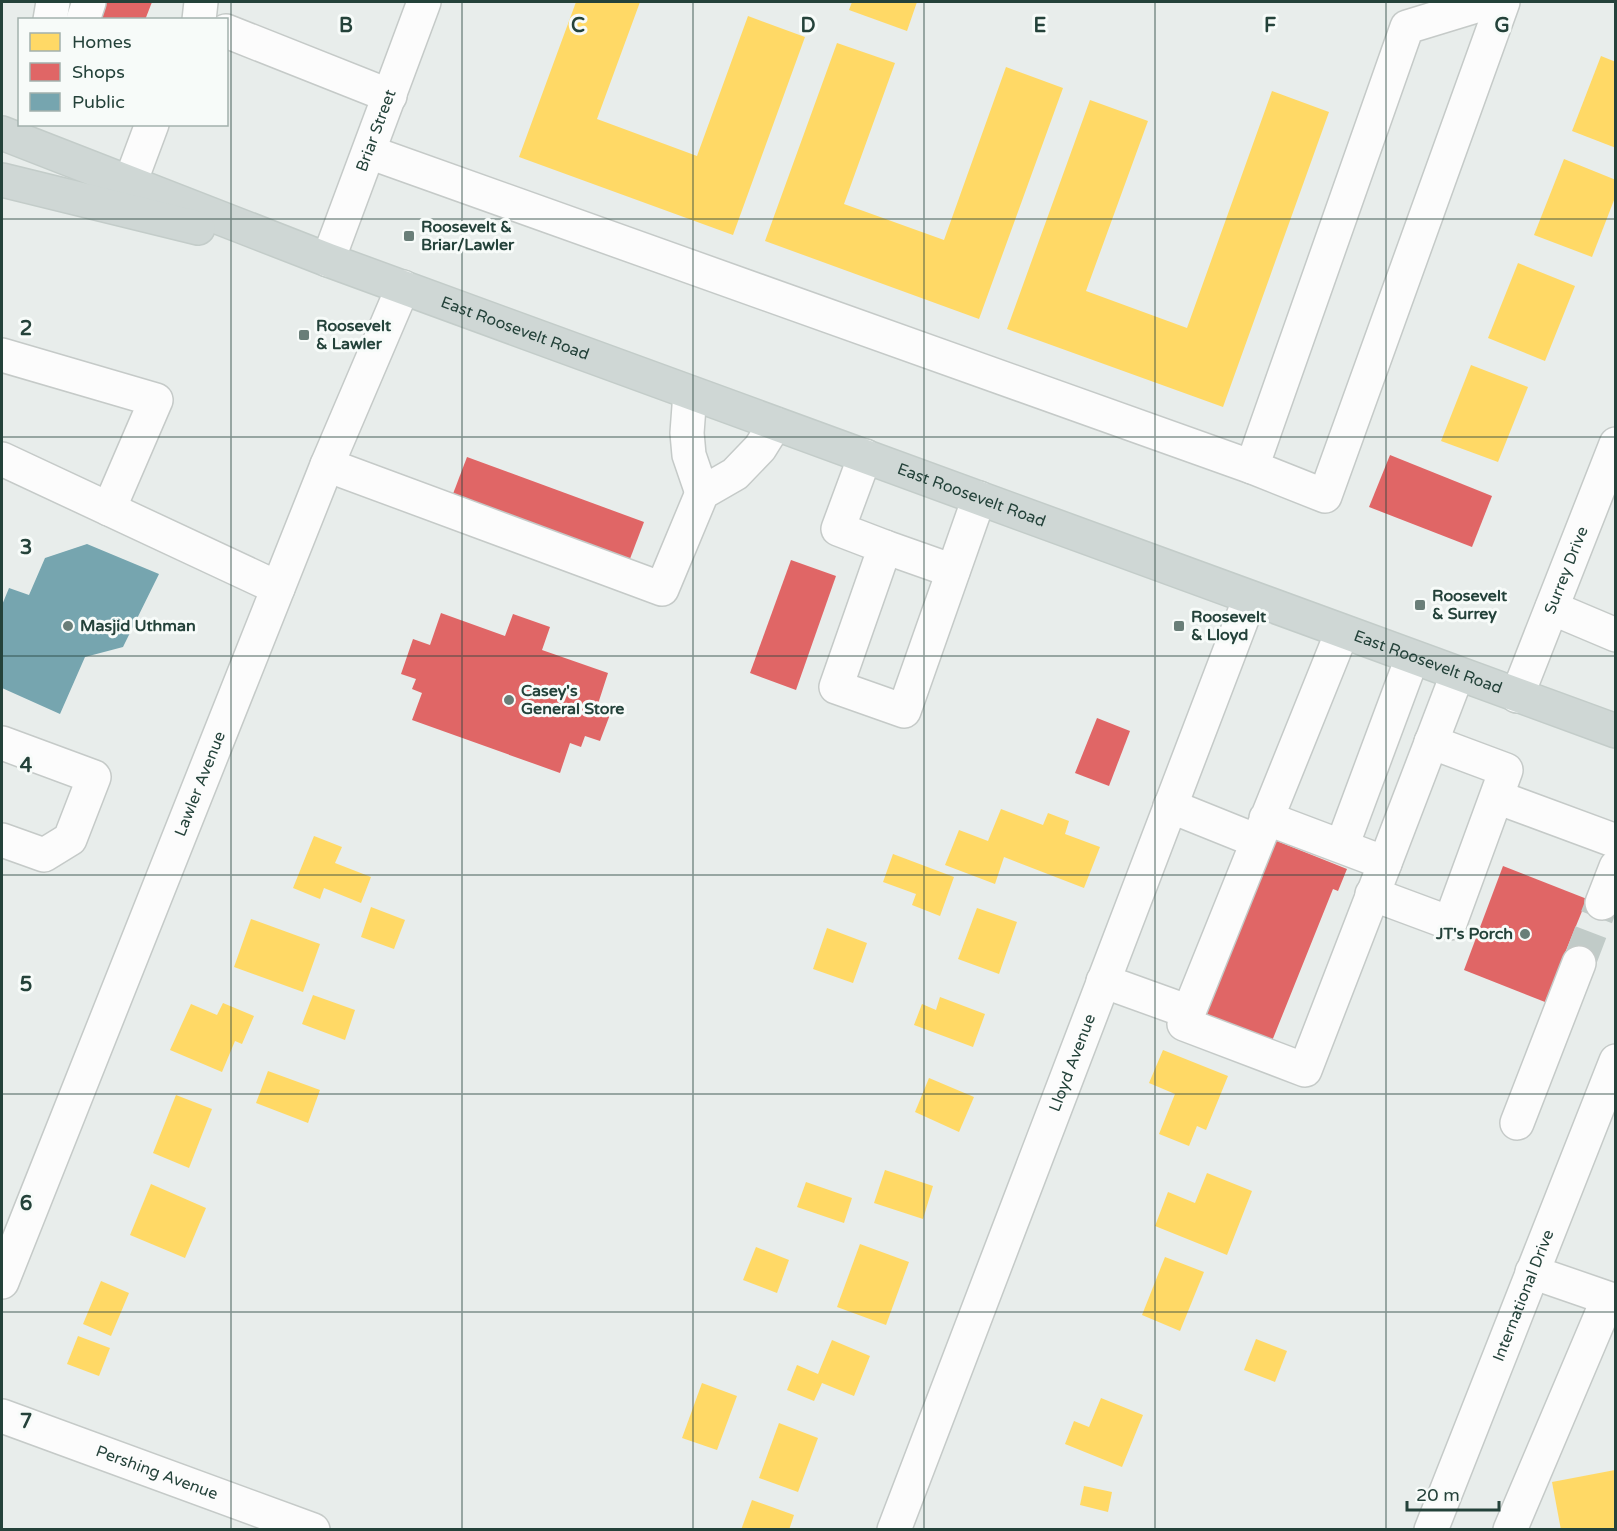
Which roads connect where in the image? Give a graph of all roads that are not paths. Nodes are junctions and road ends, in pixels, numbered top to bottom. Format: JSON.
{"nodes":[{"id":1,"x":53,"y":2,"type":"edge"},
{"id":2,"x":89,"y":2,"type":"edge"},
{"id":3,"x":424,"y":2,"type":"edge"},
{"id":4,"x":1489,"y":2,"type":"edge"},
{"id":5,"x":1503,"y":2,"type":"edge"},
{"id":6,"x":51,"y":18,"type":"edge"},
{"id":7,"x":84,"y":18,"type":"edge"},
{"id":8,"x":228,"y":32,"type":"edge"},
{"id":9,"x":390,"y":96,"type":"junction"},
{"id":10,"x":151,"y":126,"type":"edge"},
{"id":11,"x":2,"y":133,"type":"edge"},
{"id":12,"x":369,"y":152,"type":"junction"},
{"id":13,"x":2,"y":180,"type":"edge"},
{"id":14,"x":130,"y":183,"type":"junction"},
{"id":15,"x":328,"y":260,"type":"junction"},
{"id":16,"x":403,"y":287,"type":"junction"},
{"id":17,"x":2,"y":355,"type":"edge"},
{"id":18,"x":690,"y":393,"type":"junction"},
{"id":19,"x":775,"y":424,"type":"junction"},
{"id":20,"x":1615,"y":444,"type":"edge"},
{"id":21,"x":864,"y":456,"type":"junction"},
{"id":22,"x":2,"y":459,"type":"edge"},
{"id":23,"x":327,"y":465,"type":"junction"},
{"id":24,"x":1252,"y":467,"type":"junction"},
{"id":25,"x":702,"y":493,"type":"junction"},
{"id":26,"x":979,"y":498,"type":"junction"},
{"id":27,"x":109,"y":509,"type":"junction"},
{"id":28,"x":885,"y":547,"type":"junction"},
{"id":29,"x":953,"y":571,"type":"junction"},
{"id":30,"x":278,"y":588,"type":"junction"},
{"id":31,"x":1250,"y":598,"type":"junction"},
{"id":32,"x":1552,"y":608,"type":"junction"},
{"id":33,"x":1342,"y":632,"type":"junction"},
{"id":34,"x":1616,"y":635,"type":"edge"},
{"id":35,"x":1412,"y":658,"type":"junction"},
{"id":36,"x":1457,"y":675,"type":"junction"},
{"id":37,"x":1517,"y":696,"type":"junction"},
{"id":38,"x":1616,"y":731,"type":"edge"},
{"id":39,"x":1431,"y":742,"type":"junction"},
{"id":40,"x":2,"y":743,"type":"edge"},
{"id":41,"x":1497,"y":798,"type":"junction"},
{"id":42,"x":1170,"y":806,"type":"junction"},
{"id":43,"x":1262,"y":830,"type":"junction"},
{"id":44,"x":2,"y":840,"type":"edge"},
{"id":45,"x":1616,"y":841,"type":"edge"},
{"id":46,"x":1342,"y":846,"type":"junction"},
{"id":47,"x":1385,"y":863,"type":"junction"},
{"id":48,"x":1616,"y":867,"type":"edge"},
{"id":49,"x":1372,"y":894,"type":"junction"},
{"id":50,"x":1602,"y":903,"type":"tunnel mouth"},
{"id":51,"x":1579,"y":963,"type":"tunnel mouth"},
{"id":52,"x":1103,"y":981,"type":"junction"},
{"id":53,"x":1189,"y":1012,"type":"junction"},
{"id":54,"x":1616,"y":1061,"type":"edge"},
{"id":55,"x":1517,"y":1123,"type":"dead end"},
{"id":56,"x":1532,"y":1272,"type":"junction"},
{"id":57,"x":2,"y":1282,"type":"edge"},
{"id":58,"x":1612,"y":1300,"type":"edge"},
{"id":59,"x":2,"y":1416,"type":"edge"},
{"id":60,"x":313,"y":1530,"type":"edge"},
{"id":61,"x":894,"y":1530,"type":"edge"},
{"id":62,"x":1431,"y":1530,"type":"edge"},
{"id":63,"x":1510,"y":1530,"type":"edge"}],
"edges":[{"from":1,"to":6,"type":"street"},
{"from":2,"to":7,"type":"street"},
{"from":3,"to":9,"type":"street","name":"Briar Street"},
{"from":4,"to":24,"type":"street"},
{"from":5,"to":24,"type":"street"},
{"from":8,"to":9,"type":"street"},
{"from":9,"to":12,"type":"street","name":"Briar Street"},
{"from":10,"to":14,"type":"street"},
{"from":11,"to":14,"type":"main road","name":"East Roosevelt Road"},
{"from":12,"to":15,"type":"street","name":"Briar Street"},
{"from":12,"to":24,"type":"street"},
{"from":13,"to":15,"type":"main road","name":"East Roosevelt Road"},
{"from":14,"to":15,"type":"main road","name":"East Roosevelt Road"},
{"from":15,"to":16,"type":"main road","name":"East Roosevelt Road"},
{"from":16,"to":18,"type":"main road","name":"East Roosevelt Road"},
{"from":16,"to":23,"type":"street","name":"Lawler Avenue"},
{"from":17,"to":27,"type":"street"},
{"from":18,"to":19,"type":"main road","name":"East Roosevelt Road"},
{"from":18,"to":25,"type":"street"},
{"from":19,"to":21,"type":"main road","name":"East Roosevelt Road"},
{"from":19,"to":25,"type":"street"},
{"from":20,"to":32,"type":"street","name":"Surrey Drive"},
{"from":21,"to":26,"type":"main road","name":"East Roosevelt Road"},
{"from":21,"to":28,"type":"street"},
{"from":22,"to":27,"type":"street"},
{"from":23,"to":25,"type":"street"},
{"from":23,"to":30,"type":"street","name":"Lawler Avenue"},
{"from":26,"to":29,"type":"street"},
{"from":26,"to":31,"type":"main road","name":"East Roosevelt Road"},
{"from":27,"to":30,"type":"street"},
{"from":28,"to":29,"type":"street"},
{"from":28,"to":29,"type":"street"},
{"from":30,"to":57,"type":"street","name":"Lawler Avenue"},
{"from":31,"to":33,"type":"main road","name":"East Roosevelt Road"},
{"from":31,"to":42,"type":"street","name":"Lloyd Avenue"},
{"from":32,"to":34,"type":"street"},
{"from":32,"to":37,"type":"street","name":"Surrey Drive"},
{"from":33,"to":35,"type":"main road","name":"East Roosevelt Road"},
{"from":33,"to":43,"type":"street"},
{"from":35,"to":36,"type":"main road","name":"East Roosevelt Road"},
{"from":35,"to":46,"type":"street"},
{"from":36,"to":37,"type":"main road","name":"East Roosevelt Road"},
{"from":36,"to":39,"type":"street"},
{"from":37,"to":38,"type":"main road","name":"East Roosevelt Road"},
{"from":39,"to":41,"type":"street"},
{"from":39,"to":47,"type":"street"},
{"from":40,"to":44,"type":"street"},
{"from":41,"to":45,"type":"street"},
{"from":41,"to":49,"type":"street"},
{"from":42,"to":43,"type":"street"},
{"from":42,"to":52,"type":"street","name":"Lloyd Avenue"},
{"from":43,"to":46,"type":"street"},
{"from":43,"to":53,"type":"street"},
{"from":46,"to":47,"type":"street"},
{"from":47,"to":49,"type":"street"},
{"from":48,"to":50,"type":"street"},
{"from":49,"to":53,"type":"street"},
{"from":51,"to":55,"type":"street"},
{"from":52,"to":53,"type":"street"},
{"from":52,"to":61,"type":"street","name":"Lloyd Avenue"},
{"from":54,"to":56,"type":"street","name":"International Drive"},
{"from":56,"to":58,"type":"street"},
{"from":56,"to":62,"type":"street","name":"International Drive"},
{"from":58,"to":63,"type":"street"},
{"from":59,"to":60,"type":"street","name":"Pershing Avenue"}]}
